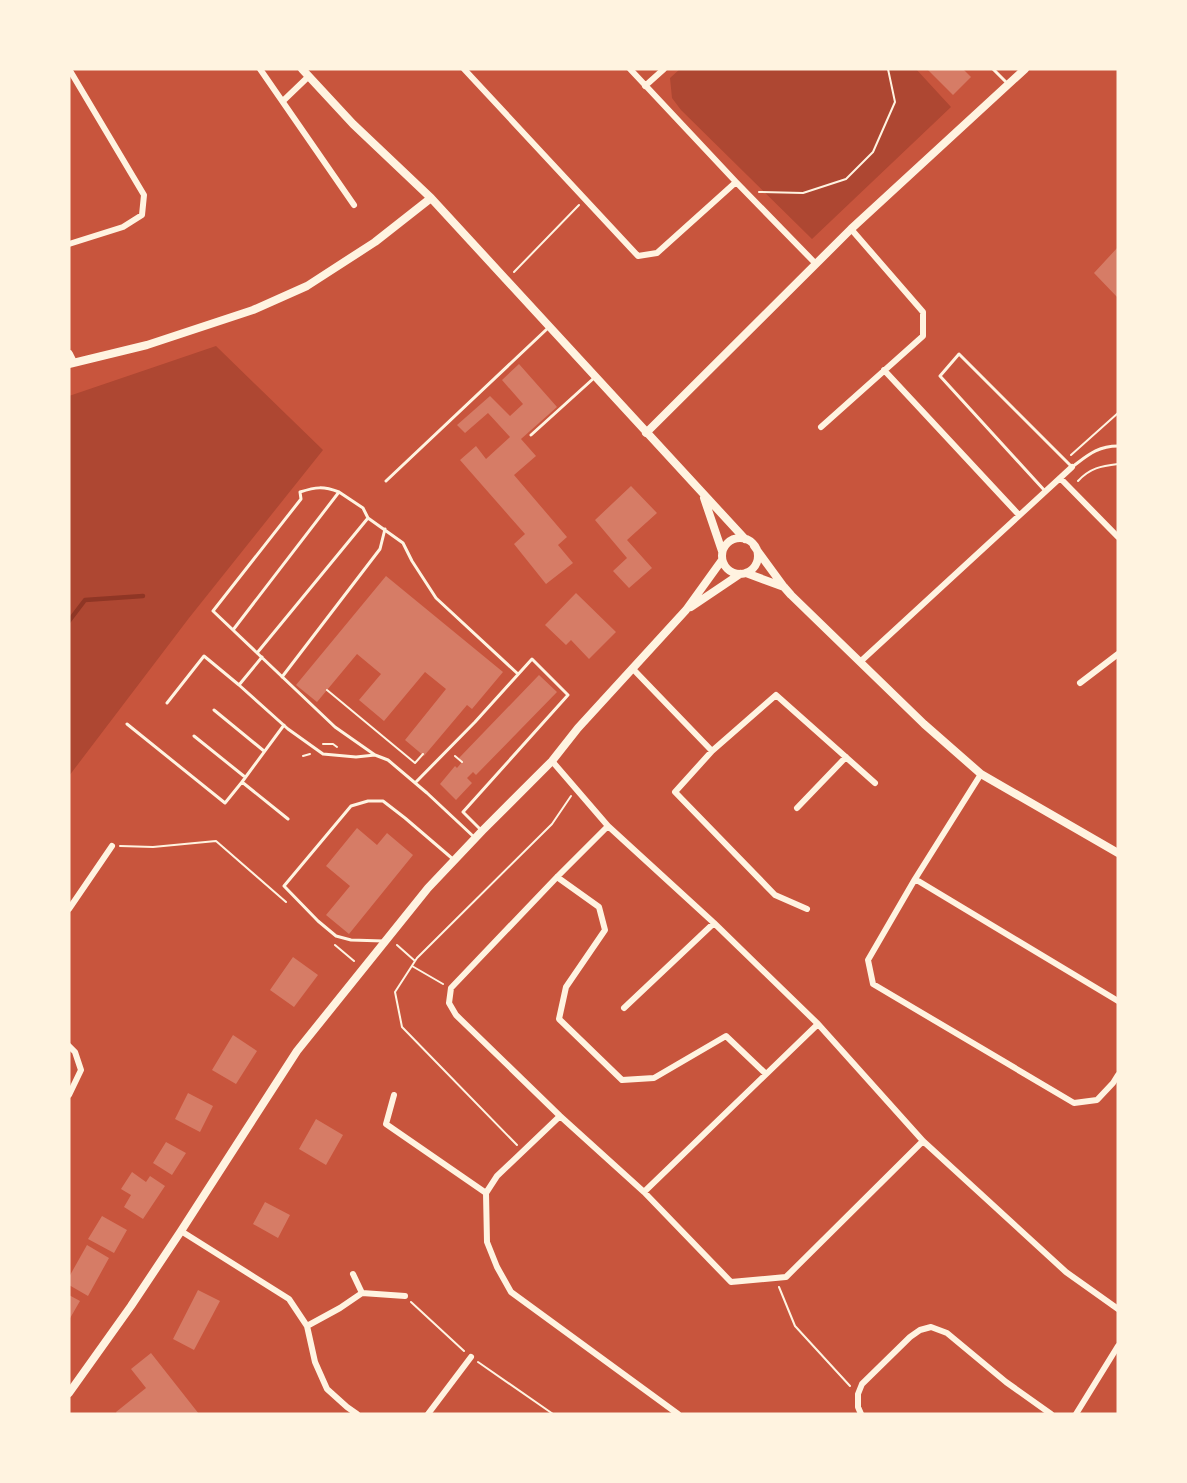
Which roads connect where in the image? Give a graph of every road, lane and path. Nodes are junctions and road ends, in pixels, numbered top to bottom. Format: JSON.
{"nodes":[{"id":1,"x":69,"y":69,"type":"edge"},
{"id":2,"x":260,"y":69,"type":"edge"},
{"id":3,"x":302,"y":69,"type":"edge"},
{"id":4,"x":464,"y":69,"type":"edge"},
{"id":5,"x":630,"y":69,"type":"edge"},
{"id":6,"x":664,"y":69,"type":"edge"},
{"id":7,"x":888,"y":69,"type":"edge"},
{"id":8,"x":993,"y":69,"type":"edge"},
{"id":9,"x":1025,"y":69,"type":"edge"},
{"id":10,"x":309,"y":76,"type":"junction"},
{"id":11,"x":1008,"y":85,"type":"junction"},
{"id":12,"x":645,"y":86,"type":"junction"},
{"id":13,"x":283,"y":101,"type":"junction"},
{"id":14,"x":736,"y":182,"type":"junction"},
{"id":15,"x":745,"y":192,"type":"junction"},
{"id":16,"x":431,"y":198,"type":"junction"},
{"id":17,"x":585,"y":199,"type":"junction"},
{"id":18,"x":354,"y":205,"type":"dead end"},
{"id":19,"x":851,"y":229,"type":"junction"},
{"id":20,"x":69,"y":244,"type":"edge"},
{"id":21,"x":815,"y":263,"type":"junction"},
{"id":22,"x":506,"y":280,"type":"junction"},
{"id":23,"x":550,"y":327,"type":"junction"},
{"id":24,"x":70,"y":360,"type":"edge"},
{"id":25,"x":884,"y":370,"type":"junction"},
{"id":26,"x":595,"y":377,"type":"junction"},
{"id":27,"x":1118,"y":413,"type":"edge"},
{"id":28,"x":821,"y":427,"type":"dead end"},
{"id":29,"x":646,"y":433,"type":"junction"},
{"id":30,"x":531,"y":435,"type":"dead end"},
{"id":31,"x":1118,"y":446,"type":"edge"},
{"id":32,"x":1065,"y":461,"type":"junction"},
{"id":33,"x":1118,"y":464,"type":"edge"},
{"id":34,"x":1072,"y":467,"type":"junction"},
{"id":35,"x":1060,"y":478,"type":"junction"},
{"id":36,"x":386,"y":481,"type":"dead end"},
{"id":37,"x":1071,"y":490,"type":"junction"},
{"id":38,"x":1045,"y":491,"type":"junction"},
{"id":39,"x":339,"y":492,"type":"junction"},
{"id":40,"x":703,"y":494,"type":"junction"},
{"id":41,"x":1019,"y":515,"type":"junction"},
{"id":42,"x":368,"y":518,"type":"junction"},
{"id":43,"x":385,"y":528,"type":"junction"},
{"id":44,"x":1118,"y":537,"type":"edge"},
{"id":45,"x":745,"y":539,"type":"junction"},
{"id":46,"x":754,"y":546,"type":"junction"},
{"id":47,"x":722,"y":555,"type":"junction"},
{"id":48,"x":743,"y":574,"type":"junction"},
{"id":49,"x":784,"y":587,"type":"junction"},
{"id":50,"x":686,"y":610,"type":"junction"},
{"id":51,"x":233,"y":630,"type":"junction"},
{"id":52,"x":257,"y":653,"type":"junction"},
{"id":53,"x":1118,"y":654,"type":"edge"},
{"id":54,"x":262,"y":657,"type":"junction"},
{"id":55,"x":860,"y":662,"type":"junction"},
{"id":56,"x":633,"y":669,"type":"junction"},
{"id":57,"x":518,"y":674,"type":"junction"},
{"id":58,"x":282,"y":677,"type":"junction"},
{"id":59,"x":1080,"y":683,"type":"dead end"},
{"id":60,"x":239,"y":685,"type":"junction"},
{"id":61,"x":327,"y":690,"type":"dead end"},
{"id":62,"x":167,"y":704,"type":"dead end"},
{"id":63,"x":214,"y":710,"type":"dead end"},
{"id":64,"x":127,"y":724,"type":"dead end"},
{"id":65,"x":284,"y":725,"type":"junction"},
{"id":66,"x":194,"y":736,"type":"dead end"},
{"id":67,"x":264,"y":751,"type":"junction"},
{"id":68,"x":712,"y":751,"type":"junction"},
{"id":69,"x":423,"y":754,"type":"dead end"},
{"id":70,"x":375,"y":755,"type":"junction"},
{"id":71,"x":846,"y":757,"type":"junction"},
{"id":72,"x":552,"y":761,"type":"junction"},
{"id":73,"x":981,"y":774,"type":"junction"},
{"id":74,"x":245,"y":777,"type":"junction"},
{"id":75,"x":242,"y":782,"type":"junction"},
{"id":76,"x":415,"y":783,"type":"junction"},
{"id":77,"x":875,"y":783,"type":"dead end"},
{"id":78,"x":797,"y":808,"type":"dead end"},
{"id":79,"x":288,"y":819,"type":"dead end"},
{"id":80,"x":608,"y":826,"type":"junction"},
{"id":81,"x":482,"y":831,"type":"junction"},
{"id":82,"x":475,"y":838,"type":"junction"},
{"id":83,"x":112,"y":846,"type":"joint"},
{"id":84,"x":1118,"y":853,"type":"edge"},
{"id":85,"x":454,"y":860,"type":"junction"},
{"id":86,"x":557,"y":877,"type":"junction"},
{"id":87,"x":915,"y":879,"type":"junction"},
{"id":88,"x":285,"y":901,"type":"dead end"},
{"id":89,"x":69,"y":909,"type":"edge"},
{"id":90,"x":807,"y":909,"type":"dead end"},
{"id":91,"x":714,"y":924,"type":"junction"},
{"id":92,"x":328,"y":939,"type":"dead end"},
{"id":93,"x":386,"y":939,"type":"junction"},
{"id":94,"x":415,"y":961,"type":"dead end"},
{"id":95,"x":412,"y":966,"type":"dead end"},
{"id":96,"x":363,"y":969,"type":"junction"},
{"id":97,"x":451,"y":988,"type":"junction"},
{"id":98,"x":1118,"y":1002,"type":"edge"},
{"id":99,"x":624,"y":1008,"type":"dead end"},
{"id":100,"x":818,"y":1024,"type":"junction"},
{"id":101,"x":69,"y":1046,"type":"edge"},
{"id":102,"x":766,"y":1074,"type":"junction"},
{"id":103,"x":1118,"y":1075,"type":"edge"},
{"id":104,"x":69,"y":1095,"type":"edge"},
{"id":105,"x":394,"y":1095,"type":"dead end"},
{"id":106,"x":560,"y":1116,"type":"junction"},
{"id":107,"x":923,"y":1141,"type":"junction"},
{"id":108,"x":644,"y":1192,"type":"junction"},
{"id":109,"x":486,"y":1193,"type":"junction"},
{"id":110,"x":181,"y":1231,"type":"junction"},
{"id":111,"x":353,"y":1274,"type":"dead end"},
{"id":112,"x":776,"y":1278,"type":"junction"},
{"id":113,"x":362,"y":1293,"type":"junction"},
{"id":114,"x":405,"y":1296,"type":"dead end"},
{"id":115,"x":1118,"y":1309,"type":"edge"},
{"id":116,"x":307,"y":1326,"type":"junction"},
{"id":117,"x":1118,"y":1346,"type":"edge"},
{"id":118,"x":471,"y":1357,"type":"dead end"},
{"id":119,"x":69,"y":1393,"type":"edge"},
{"id":120,"x":858,"y":1394,"type":"junction"},
{"id":121,"x":357,"y":1414,"type":"edge"},
{"id":122,"x":428,"y":1414,"type":"edge"},
{"id":123,"x":678,"y":1414,"type":"edge"},
{"id":124,"x":861,"y":1414,"type":"edge"},
{"id":125,"x":1051,"y":1414,"type":"edge"},
{"id":126,"x":1076,"y":1414,"type":"edge"}],
"edges":[{"from":1,"to":20,"type":"street"},
{"from":2,"to":13,"type":"street"},
{"from":3,"to":10,"type":"street"},
{"from":4,"to":17,"type":"street"},
{"from":5,"to":12,"type":"street"},
{"from":6,"to":12,"type":"street"},
{"from":7,"to":15,"type":"path"},
{"from":8,"to":11,"type":"lane"},
{"from":9,"to":11,"type":"street"},
{"from":10,"to":13,"type":"street"},
{"from":10,"to":16,"type":"street"},
{"from":11,"to":19,"type":"street"},
{"from":12,"to":14,"type":"street"},
{"from":13,"to":18,"type":"street"},
{"from":14,"to":15,"type":"street"},
{"from":14,"to":17,"type":"street"},
{"from":15,"to":21,"type":"street"},
{"from":16,"to":22,"type":"street"},
{"from":16,"to":24,"type":"street"},
{"from":17,"to":22,"type":"path"},
{"from":19,"to":21,"type":"street"},
{"from":19,"to":25,"type":"street"},
{"from":21,"to":29,"type":"street"},
{"from":22,"to":23,"type":"street"},
{"from":23,"to":26,"type":"street"},
{"from":23,"to":36,"type":"lane"},
{"from":25,"to":28,"type":"street"},
{"from":25,"to":41,"type":"street"},
{"from":26,"to":29,"type":"street"},
{"from":26,"to":30,"type":"lane"},
{"from":27,"to":32,"type":"path"},
{"from":29,"to":40,"type":"street"},
{"from":31,"to":34,"type":"lane"},
{"from":32,"to":34,"type":"lane"},
{"from":32,"to":38,"type":"lane"},
{"from":33,"to":37,"type":"path"},
{"from":34,"to":35,"type":"street"},
{"from":35,"to":37,"type":"street"},
{"from":35,"to":38,"type":"street"},
{"from":37,"to":44,"type":"street"},
{"from":38,"to":41,"type":"street"},
{"from":39,"to":42,"type":"lane"},
{"from":39,"to":51,"type":"lane"},
{"from":39,"to":51,"type":"lane"},
{"from":40,"to":45,"type":"street"},
{"from":40,"to":47,"type":"street"},
{"from":41,"to":55,"type":"street"},
{"from":42,"to":43,"type":"lane"},
{"from":42,"to":52,"type":"lane"},
{"from":43,"to":57,"type":"lane"},
{"from":43,"to":58,"type":"lane"},
{"from":45,"to":46,"type":"street"},
{"from":45,"to":47,"type":"street"},
{"from":46,"to":48,"type":"street"},
{"from":46,"to":49,"type":"street"},
{"from":47,"to":48,"type":"street"},
{"from":47,"to":50,"type":"street"},
{"from":48,"to":49,"type":"street"},
{"from":48,"to":50,"type":"street"},
{"from":49,"to":55,"type":"street"},
{"from":50,"to":56,"type":"street"},
{"from":51,"to":52,"type":"lane"},
{"from":52,"to":54,"type":"lane"},
{"from":53,"to":59,"type":"street"},
{"from":54,"to":58,"type":"lane"},
{"from":54,"to":60,"type":"lane"},
{"from":55,"to":73,"type":"street"},
{"from":56,"to":68,"type":"street"},
{"from":56,"to":72,"type":"street"},
{"from":57,"to":76,"type":"lane"},
{"from":57,"to":81,"type":"lane"},
{"from":58,"to":70,"type":"lane"},
{"from":60,"to":62,"type":"lane"},
{"from":60,"to":65,"type":"lane"},
{"from":61,"to":69,"type":"path"},
{"from":63,"to":67,"type":"lane"},
{"from":64,"to":75,"type":"lane"},
{"from":65,"to":67,"type":"lane"},
{"from":65,"to":70,"type":"lane"},
{"from":66,"to":74,"type":"lane"},
{"from":67,"to":74,"type":"lane"},
{"from":68,"to":71,"type":"street"},
{"from":68,"to":90,"type":"street"},
{"from":70,"to":76,"type":"lane"},
{"from":71,"to":77,"type":"street"},
{"from":71,"to":78,"type":"street"},
{"from":72,"to":80,"type":"street"},
{"from":72,"to":81,"type":"street"},
{"from":73,"to":84,"type":"street"},
{"from":73,"to":87,"type":"street"},
{"from":74,"to":75,"type":"lane"},
{"from":75,"to":79,"type":"lane"},
{"from":76,"to":82,"type":"lane"},
{"from":80,"to":86,"type":"street"},
{"from":80,"to":91,"type":"street"},
{"from":81,"to":82,"type":"street"},
{"from":82,"to":85,"type":"street"},
{"from":83,"to":88,"type":"path"},
{"from":83,"to":89,"type":"street"},
{"from":85,"to":93,"type":"street"},
{"from":85,"to":93,"type":"lane"},
{"from":86,"to":97,"type":"street"},
{"from":86,"to":102,"type":"street"},
{"from":87,"to":98,"type":"street"},
{"from":87,"to":103,"type":"street"},
{"from":91,"to":99,"type":"street"},
{"from":91,"to":100,"type":"street"},
{"from":92,"to":96,"type":"path"},
{"from":93,"to":94,"type":"path"},
{"from":93,"to":96,"type":"street"},
{"from":95,"to":97,"type":"path"},
{"from":96,"to":110,"type":"street"},
{"from":97,"to":106,"type":"street"},
{"from":100,"to":102,"type":"street"},
{"from":100,"to":107,"type":"street"},
{"from":101,"to":104,"type":"street"},
{"from":102,"to":108,"type":"street"},
{"from":105,"to":109,"type":"street"},
{"from":106,"to":108,"type":"street"},
{"from":106,"to":109,"type":"street"},
{"from":107,"to":112,"type":"street"},
{"from":107,"to":115,"type":"street"},
{"from":108,"to":112,"type":"street"},
{"from":109,"to":123,"type":"street"},
{"from":110,"to":116,"type":"street"},
{"from":110,"to":119,"type":"street"},
{"from":111,"to":113,"type":"street"},
{"from":112,"to":120,"type":"path"},
{"from":113,"to":114,"type":"street"},
{"from":113,"to":116,"type":"street"},
{"from":116,"to":121,"type":"street"},
{"from":117,"to":126,"type":"street"},
{"from":118,"to":122,"type":"street"},
{"from":120,"to":124,"type":"street"},
{"from":120,"to":125,"type":"street"}]}
